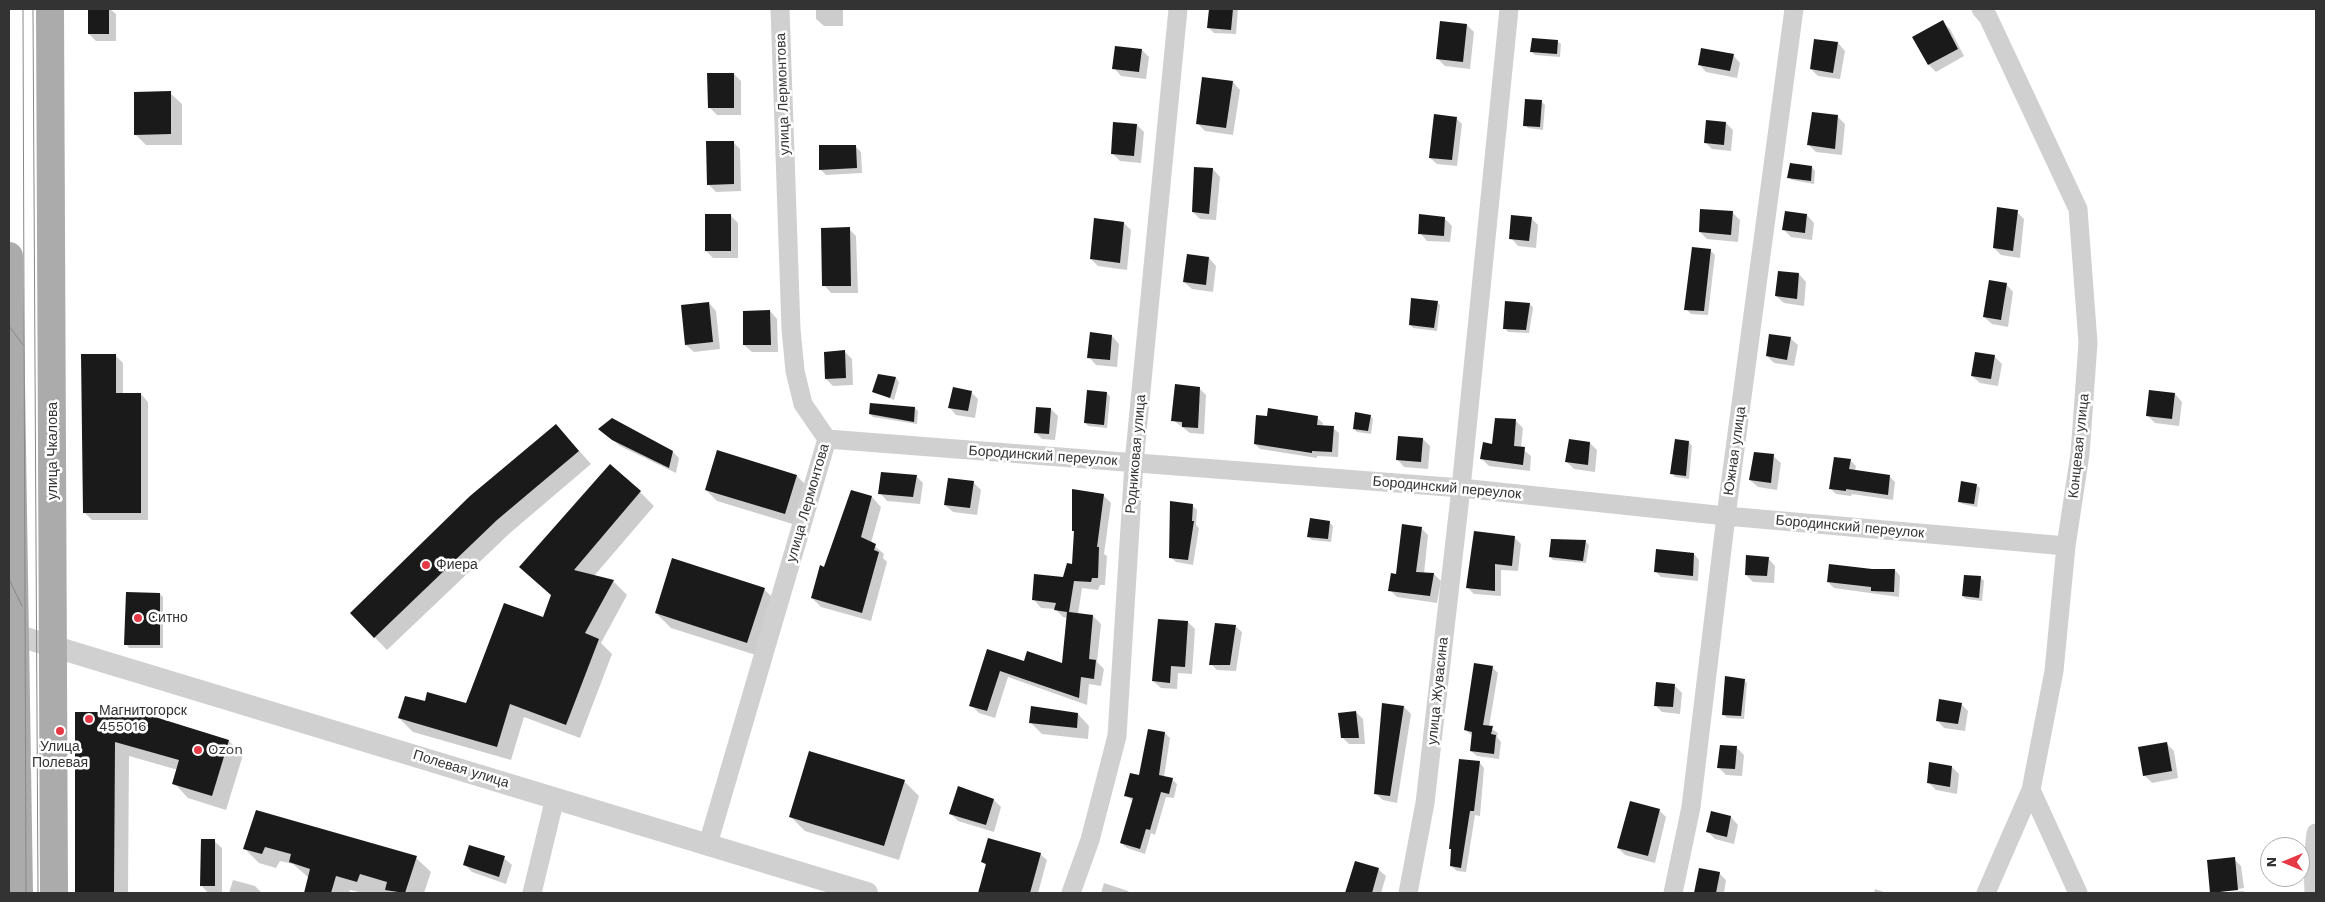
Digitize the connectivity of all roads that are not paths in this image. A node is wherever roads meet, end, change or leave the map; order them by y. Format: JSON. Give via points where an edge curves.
{"nodes":[{"id":1,"x":50,"y":9,"type":"edge"},
{"id":2,"x":780,"y":9,"type":"edge"},
{"id":3,"x":1178,"y":9,"type":"edge"},
{"id":4,"x":1509,"y":9,"type":"edge"},
{"id":5,"x":1794,"y":9,"type":"edge"},
{"id":6,"x":1981,"y":9,"type":"edge"},
{"id":7,"x":9,"y":256,"type":"edge"},
{"id":8,"x":827,"y":439,"type":"junction"},
{"id":9,"x":1134,"y":463,"type":"junction"},
{"id":10,"x":1461,"y":488,"type":"junction"},
{"id":11,"x":1726,"y":516,"type":"junction"},
{"id":12,"x":2066,"y":546,"type":"junction"},
{"id":13,"x":11,"y":634,"type":"edge"},
{"id":14,"x":54,"y":647,"type":"junction"},
{"id":15,"x":2031,"y":790,"type":"junction"},
{"id":16,"x":555,"y":798,"type":"junction"},
{"id":17,"x":2316,"y":833,"type":"edge"},
{"id":18,"x":708,"y":844,"type":"junction"},
{"id":19,"x":19,"y":893,"type":"edge"},
{"id":20,"x":54,"y":893,"type":"edge"},
{"id":21,"x":532,"y":893,"type":"edge"},
{"id":22,"x":868,"y":893,"type":"edge"},
{"id":23,"x":1071,"y":893,"type":"edge"},
{"id":24,"x":1408,"y":893,"type":"edge"},
{"id":25,"x":1672,"y":893,"type":"edge"},
{"id":26,"x":1986,"y":893,"type":"edge"},
{"id":27,"x":2078,"y":893,"type":"edge"},
{"id":28,"x":2314,"y":893,"type":"edge"}],
"edges":[{"from":1,"to":14,"type":"main road","name":"улица Чкалова"},
{"from":2,"to":8,"type":"street","name":"улица Лермонтова","via":[[795,371],[803,404]]},
{"from":3,"to":9,"type":"street","name":"Родниковая улица"},
{"from":4,"to":10,"type":"street","name":"улица Жувасина"},
{"from":5,"to":11,"type":"street","name":"Южная улица"},
{"from":6,"to":12,"type":"street","name":"Концевая улица","via":[[1988,17],[2078,209],[2088,342],[2080,454]]},
{"from":7,"to":13,"type":"main road"},
{"from":8,"to":9,"type":"street","name":"Бородинский переулок"},
{"from":8,"to":18,"type":"street","name":"улица Лермонтова"},
{"from":9,"to":10,"type":"street","name":"Бородинский переулок"},
{"from":9,"to":23,"type":"street","name":"Родниковая улица","via":[[1117,736],[1090,840]]},
{"from":10,"to":11,"type":"street","name":"Бородинский переулок"},
{"from":10,"to":24,"type":"street","name":"улица Жувасина","via":[[1425,803]]},
{"from":11,"to":12,"type":"street","name":"Бородинский переулок"},
{"from":11,"to":25,"type":"street","name":"Южная улица","via":[[1691,807]]},
{"from":12,"to":15,"type":"street","name":"Концевая улица","via":[[2054,670]]},
{"from":13,"to":14,"type":"street","name":"Полевая улица"},
{"from":13,"to":19,"type":"main road"},
{"from":14,"to":16,"type":"street","name":"Полевая улица"},
{"from":14,"to":20,"type":"main road","name":"улица Чкалова"},
{"from":15,"to":26,"type":"street","name":"Концевая улица"},
{"from":15,"to":27,"type":"street"},
{"from":16,"to":18,"type":"street","name":"Полевая улица"},
{"from":16,"to":21,"type":"street"},
{"from":17,"to":28,"type":"street"},
{"from":18,"to":22,"type":"street","name":"Полевая улица"}]}
